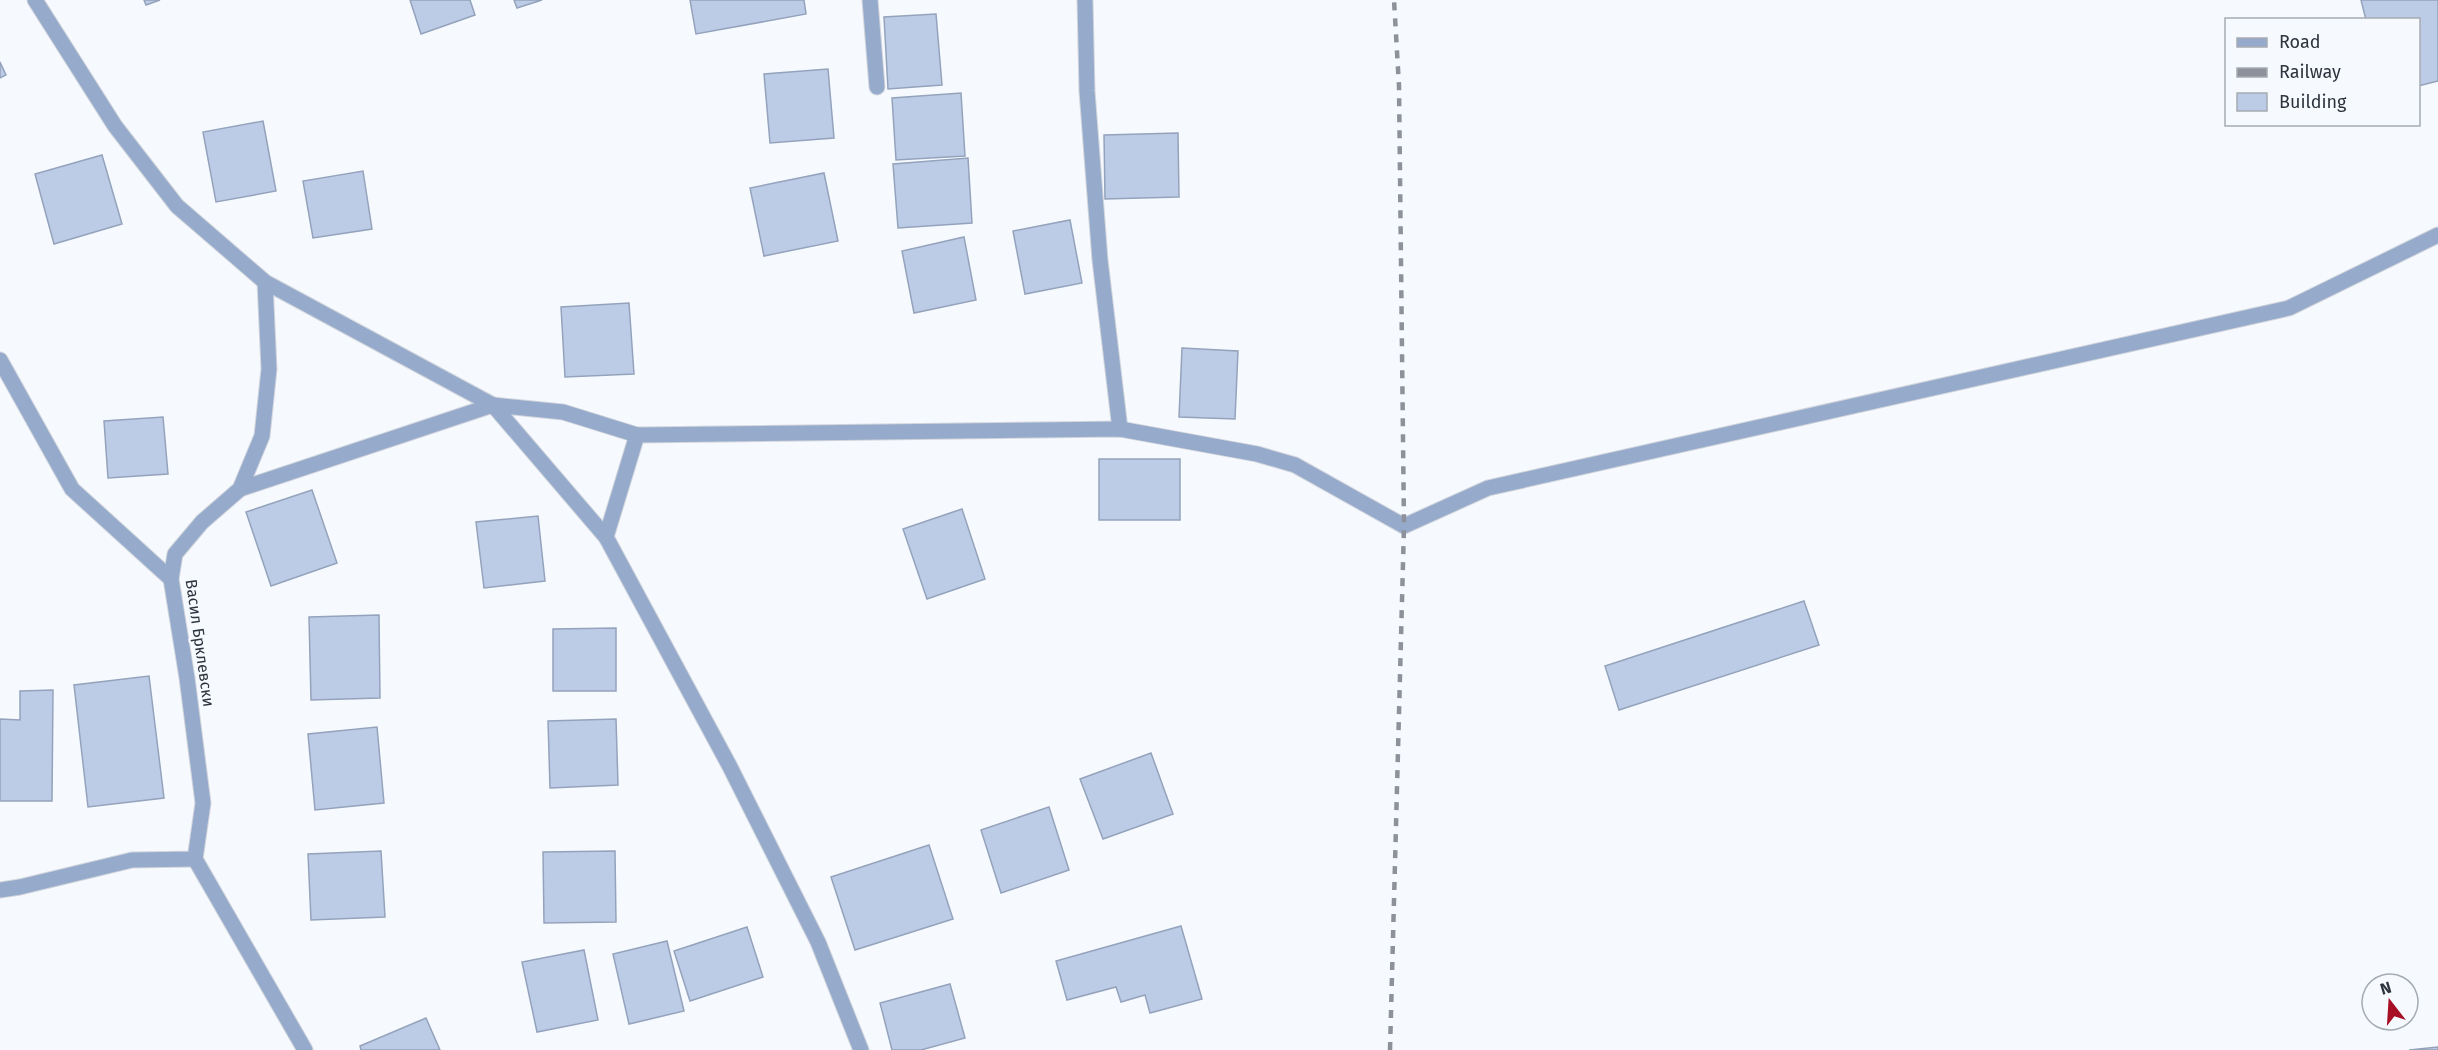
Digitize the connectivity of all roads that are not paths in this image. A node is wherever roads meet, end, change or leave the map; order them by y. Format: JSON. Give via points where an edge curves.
{"nodes":[{"id":1,"x":35,"y":0,"type":"edge"},
{"id":2,"x":870,"y":0,"type":"edge"},
{"id":3,"x":1085,"y":0,"type":"edge"},
{"id":4,"x":877,"y":87,"type":"dead end"},
{"id":5,"x":2438,"y":235,"type":"edge"},
{"id":6,"x":265,"y":282,"type":"junction"},
{"id":7,"x":0,"y":360,"type":"edge"},
{"id":8,"x":493,"y":405,"type":"junction"},
{"id":9,"x":1120,"y":429,"type":"junction"},
{"id":10,"x":637,"y":435,"type":"junction"},
{"id":11,"x":240,"y":489,"type":"junction"},
{"id":12,"x":606,"y":537,"type":"junction"},
{"id":13,"x":171,"y":579,"type":"junction"},
{"id":14,"x":195,"y":859,"type":"junction"},
{"id":15,"x":0,"y":890,"type":"edge"},
{"id":16,"x":305,"y":1050,"type":"edge"},
{"id":17,"x":861,"y":1050,"type":"edge"}],
"edges":[{"from":1,"to":6,"type":"street","via":[[115,126],[177,206]]},
{"from":2,"to":4,"type":"street"},
{"from":3,"to":9,"type":"street","via":[[1100,260]]},
{"from":5,"to":9,"type":"street","via":[[2289,308],[1488,489],[1404,526],[1295,465],[1257,454]]},
{"from":6,"to":8,"type":"street"},
{"from":6,"to":11,"type":"street","name":"Васил Брклевски","via":[[268,369],[262,436]]},
{"from":7,"to":13,"type":"street","via":[[72,489]]},
{"from":8,"to":10,"type":"street","via":[[563,412]]},
{"from":8,"to":11,"type":"street"},
{"from":8,"to":12,"type":"street"},
{"from":9,"to":10,"type":"street"},
{"from":10,"to":12,"type":"street"},
{"from":11,"to":13,"type":"street","name":"Васил Брклевски","via":[[202,522],[175,554]]},
{"from":12,"to":17,"type":"street","via":[[729,765],[818,942]]},
{"from":13,"to":14,"type":"street","name":"Васил Брклевски","via":[[203,803]]},
{"from":14,"to":15,"type":"street","via":[[132,860]]},
{"from":14,"to":16,"type":"street"}]}
